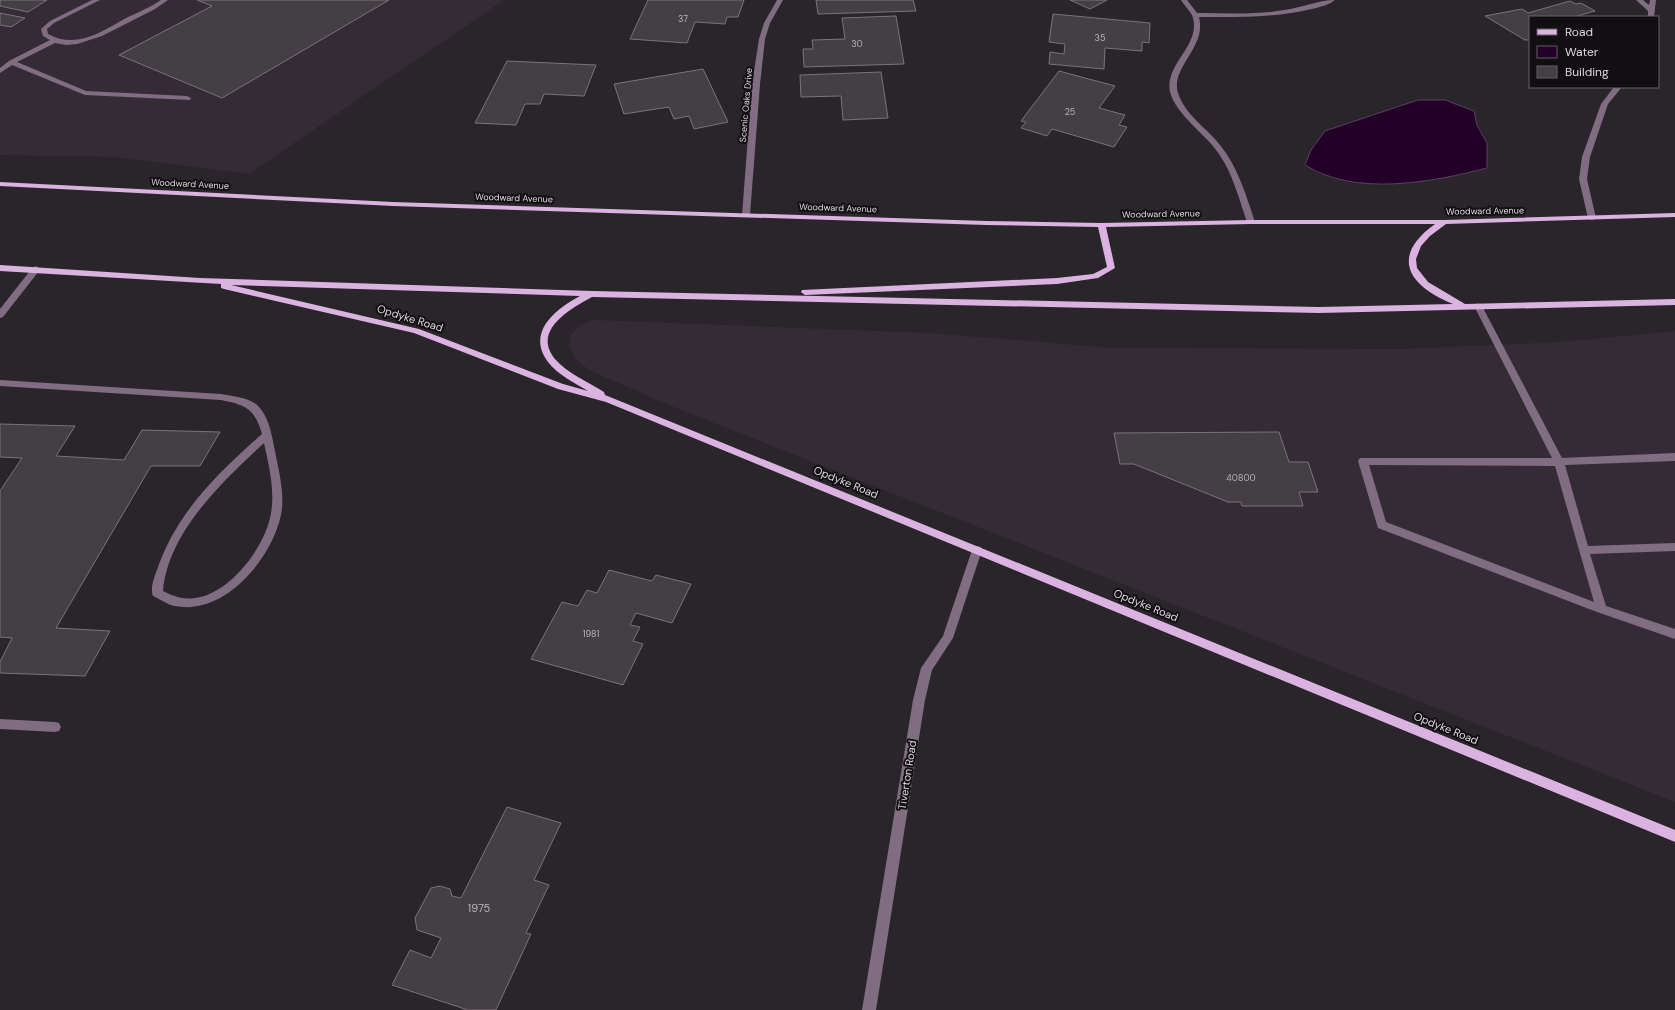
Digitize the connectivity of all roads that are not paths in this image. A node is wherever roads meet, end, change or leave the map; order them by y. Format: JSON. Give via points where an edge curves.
{"nodes":[{"id":1,"x":97,"y":0,"type":"edge"},
{"id":2,"x":165,"y":0,"type":"edge"},
{"id":3,"x":780,"y":0,"type":"edge"},
{"id":4,"x":1184,"y":0,"type":"edge"},
{"id":5,"x":1332,"y":0,"type":"edge"},
{"id":6,"x":1639,"y":0,"type":"edge"},
{"id":7,"x":1652,"y":0,"type":"edge"},
{"id":8,"x":1651,"y":10,"type":"junction"},
{"id":9,"x":1196,"y":15,"type":"junction"},
{"id":10,"x":1651,"y":16,"type":"edge"},
{"id":11,"x":53,"y":41,"type":"junction"},
{"id":12,"x":11,"y":62,"type":"junction"},
{"id":13,"x":0,"y":71,"type":"edge"},
{"id":14,"x":1617,"y":88,"type":"edge"},
{"id":15,"x":187,"y":98,"type":"dead end"},
{"id":16,"x":0,"y":184,"type":"edge"},
{"id":17,"x":746,"y":215,"type":"junction"},
{"id":18,"x":1675,"y":215,"type":"edge"},
{"id":19,"x":1592,"y":218,"type":"junction"},
{"id":20,"x":1252,"y":222,"type":"junction"},
{"id":21,"x":1444,"y":222,"type":"junction"},
{"id":22,"x":1101,"y":225,"type":"junction"},
{"id":23,"x":0,"y":268,"type":"edge"},
{"id":24,"x":36,"y":269,"type":"junction"},
{"id":25,"x":200,"y":281,"type":"junction"},
{"id":26,"x":592,"y":294,"type":"junction"},
{"id":27,"x":713,"y":296,"type":"junction"},
{"id":28,"x":1675,"y":302,"type":"edge"},
{"id":29,"x":1478,"y":306,"type":"junction"},
{"id":30,"x":1467,"y":307,"type":"junction"},
{"id":31,"x":0,"y":315,"type":"edge"},
{"id":32,"x":0,"y":383,"type":"edge"},
{"id":33,"x":608,"y":399,"type":"junction"},
{"id":34,"x":267,"y":435,"type":"junction"},
{"id":35,"x":1675,"y":457,"type":"edge"},
{"id":36,"x":1559,"y":462,"type":"junction"},
{"id":37,"x":1675,"y":547,"type":"edge"},
{"id":38,"x":977,"y":550,"type":"junction"},
{"id":39,"x":1584,"y":550,"type":"junction"},
{"id":40,"x":1601,"y":609,"type":"junction"},
{"id":41,"x":1675,"y":634,"type":"edge"},
{"id":42,"x":0,"y":724,"type":"edge"},
{"id":43,"x":55,"y":727,"type":"dead end"},
{"id":44,"x":1675,"y":836,"type":"edge"},
{"id":45,"x":869,"y":1010,"type":"edge"}],
"edges":[{"from":1,"to":11,"type":"street","via":[[52,22],[44,29],[45,35]]},
{"from":2,"to":11,"type":"street","via":[[93,38],[79,42]]},
{"from":3,"to":17,"type":"street","name":"Scenic Oaks Drive","via":[[767,23],[762,39]]},
{"from":4,"to":9,"type":"street"},
{"from":5,"to":9,"type":"street","via":[[1286,13]]},
{"from":6,"to":8,"type":"street"},
{"from":7,"to":8,"type":"street"},
{"from":8,"to":10,"type":"street"},
{"from":9,"to":20,"type":"street","via":[[1198,26],[1195,40],[1178,71],[1174,91],[1182,107],[1224,154],[1234,172]]},
{"from":11,"to":12,"type":"street"},
{"from":12,"to":13,"type":"street"},
{"from":12,"to":15,"type":"street","via":[[85,93]]},
{"from":14,"to":19,"type":"street","via":[[1605,104],[1586,157],[1583,179]]},
{"from":16,"to":17,"type":"main road","name":"Woodward Avenue","via":[[393,204]]},
{"from":17,"to":22,"type":"main road","name":"Woodward Avenue"},
{"from":18,"to":19,"type":"main road","name":"Woodward Avenue"},
{"from":19,"to":21,"type":"main road","name":"Woodward Avenue"},
{"from":20,"to":21,"type":"main road","name":"Woodward Avenue"},
{"from":20,"to":22,"type":"main road","name":"Woodward Avenue"},
{"from":21,"to":30,"type":"main road","via":[[1424,237],[1414,250],[1413,266],[1423,284],[1443,297]]},
{"from":22,"to":27,"type":"main road","via":[[1111,268],[1095,276],[1057,281]]},
{"from":23,"to":24,"type":"main road"},
{"from":24,"to":25,"type":"main road"},
{"from":24,"to":31,"type":"street"},
{"from":25,"to":26,"type":"main road"},
{"from":25,"to":33,"type":"main road","name":"Opdyke Road","via":[[416,331],[561,387]]},
{"from":26,"to":27,"type":"main road"},
{"from":26,"to":33,"type":"main road","name":"Opdyke Road","via":[[564,309],[550,322],[544,335],[544,350],[553,362]]},
{"from":27,"to":30,"type":"main road","via":[[1311,310]]},
{"from":28,"to":29,"type":"main road"},
{"from":29,"to":30,"type":"main road"},
{"from":29,"to":36,"type":"street"},
{"from":32,"to":34,"type":"street","via":[[221,397],[254,408],[262,420]]},
{"from":33,"to":38,"type":"main road","name":"Opdyke Road"},
{"from":34,"to":34,"type":"street","via":[[276,490],[276,515],[266,542],[248,569],[207,601],[186,604],[168,601],[157,593],[158,578],[190,514],[205,493]]},
{"from":35,"to":36,"type":"street"},
{"from":36,"to":39,"type":"street"},
{"from":36,"to":40,"type":"street","via":[[1363,461],[1382,525]]},
{"from":37,"to":39,"type":"street"},
{"from":38,"to":44,"type":"main road","name":"Opdyke Road"},
{"from":38,"to":45,"type":"street","name":"Tiverton Road","via":[[948,638],[927,668],[919,700]]},
{"from":39,"to":40,"type":"street"},
{"from":40,"to":41,"type":"street"},
{"from":42,"to":43,"type":"street"}]}
